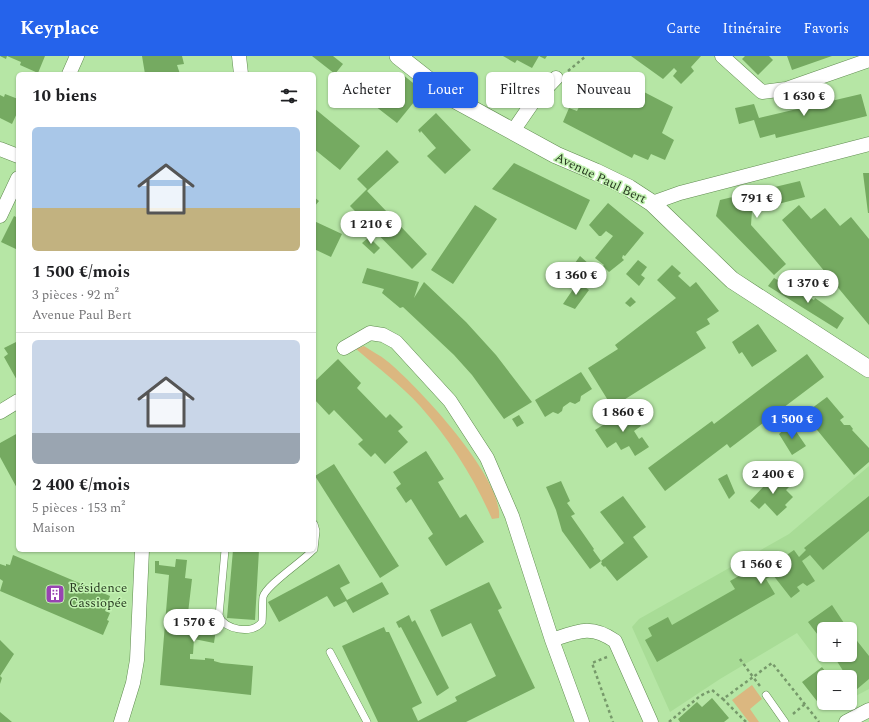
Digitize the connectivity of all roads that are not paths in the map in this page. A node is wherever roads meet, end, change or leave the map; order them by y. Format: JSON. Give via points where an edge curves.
{"nodes":[{"id":1,"x":77,"y":56,"type":"edge"},
{"id":2,"x":239,"y":56,"type":"edge"},
{"id":3,"x":398,"y":56,"type":"edge"},
{"id":4,"x":722,"y":56,"type":"edge"},
{"id":5,"x":869,"y":60,"type":"edge"},
{"id":6,"x":70,"y":72,"type":"edge"},
{"id":7,"x":241,"y":72,"type":"edge"},
{"id":8,"x":556,"y":78,"type":"road end"},
{"id":9,"x":513,"y":131,"type":"junction"},
{"id":10,"x":869,"y":144,"type":"edge"},
{"id":11,"x":0,"y":149,"type":"edge"},
{"id":12,"x":16,"y":155,"type":"edge"},
{"id":13,"x":16,"y":182,"type":"edge"},
{"id":14,"x":652,"y":203,"type":"junction"},
{"id":15,"x":0,"y":216,"type":"edge"},
{"id":16,"x":344,"y":348,"type":"dead end"},
{"id":17,"x":869,"y":369,"type":"edge"},
{"id":18,"x":16,"y":402,"type":"edge"},
{"id":19,"x":0,"y":412,"type":"edge"},
{"id":20,"x":142,"y":552,"type":"edge"},
{"id":21,"x":225,"y":552,"type":"edge"},
{"id":22,"x":311,"y":552,"type":"edge"},
{"id":23,"x":552,"y":640,"type":"junction"},
{"id":24,"x":330,"y":652,"type":"dead end"},
{"id":25,"x":766,"y":695,"type":"dead end"},
{"id":26,"x":869,"y":710,"type":"edge"},
{"id":27,"x":121,"y":722,"type":"edge"},
{"id":28,"x":367,"y":722,"type":"edge"},
{"id":29,"x":582,"y":722,"type":"edge"},
{"id":30,"x":651,"y":722,"type":"edge"},
{"id":31,"x":785,"y":722,"type":"edge"},
{"id":32,"x":846,"y":722,"type":"edge"}],
"edges":[{"from":1,"to":6,"type":"street"},
{"from":2,"to":7,"type":"street"},
{"from":3,"to":9,"type":"street","name":"Avenue Paul Bert","via":[[450,97]]},
{"from":4,"to":5,"type":"street","via":[[762,92],[786,89]]},
{"from":8,"to":9,"type":"street","via":[[533,102]]},
{"from":9,"to":14,"type":"street","name":"Avenue Paul Bert","via":[[556,155],[629,188]]},
{"from":10,"to":14,"type":"street","via":[[680,193]]},
{"from":11,"to":12,"type":"street"},
{"from":13,"to":15,"type":"street"},
{"from":14,"to":17,"type":"street","name":"Avenue Paul Bert","via":[[732,280]]},
{"from":16,"to":23,"type":"street","via":[[370,333],[383,335],[396,342],[450,401],[487,458],[512,516]]},
{"from":18,"to":19,"type":"street"},
{"from":20,"to":27,"type":"street","via":[[137,660]]},
{"from":21,"to":22,"type":"lane","via":[[219,616],[223,624],[229,627],[245,629],[254,628],[262,622],[264,595],[271,585]]},
{"from":23,"to":29,"type":"street"},
{"from":23,"to":30,"type":"street","via":[[580,630],[604,633],[615,641]]},
{"from":24,"to":28,"type":"lane"},
{"from":25,"to":31,"type":"lane"},
{"from":26,"to":32,"type":"street"}]}
